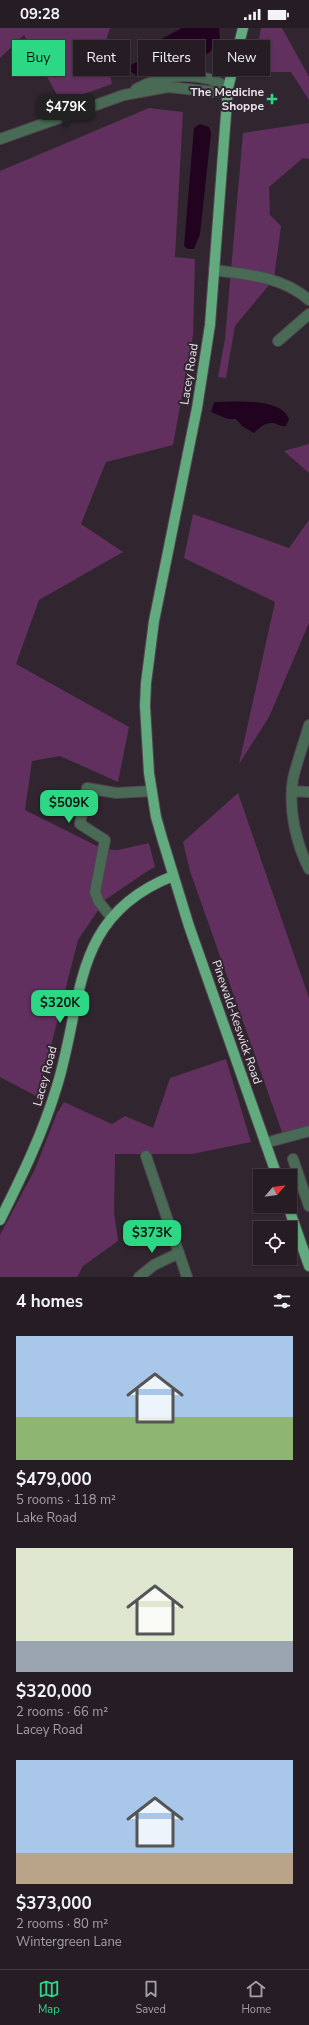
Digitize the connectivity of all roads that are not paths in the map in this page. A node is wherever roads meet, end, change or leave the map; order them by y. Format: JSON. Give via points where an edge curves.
{"nodes":[{"id":1,"x":243,"y":28,"type":"edge"},
{"id":2,"x":228,"y":88,"type":"junction"},
{"id":3,"x":0,"y":139,"type":"edge"},
{"id":4,"x":214,"y":270,"type":"junction"},
{"id":5,"x":309,"y":300,"type":"edge"},
{"id":6,"x":309,"y":314,"type":"edge"},
{"id":7,"x":278,"y":341,"type":"dead end"},
{"id":8,"x":309,"y":725,"type":"edge"},
{"id":9,"x":152,"y":791,"type":"junction"},
{"id":10,"x":292,"y":791,"type":"junction"},
{"id":11,"x":309,"y":792,"type":"edge"},
{"id":12,"x":309,"y":869,"type":"edge"},
{"id":13,"x":173,"y":876,"type":"junction"},
{"id":14,"x":111,"y":917,"type":"junction"},
{"id":15,"x":309,"y":1131,"type":"edge"},
{"id":16,"x":265,"y":1143,"type":"junction"},
{"id":17,"x":146,"y":1156,"type":"dead end"},
{"id":18,"x":293,"y":1159,"type":"dead end"},
{"id":19,"x":274,"y":1169,"type":"edge"},
{"id":20,"x":309,"y":1206,"type":"edge"},
{"id":21,"x":290,"y":1213,"type":"edge"},
{"id":22,"x":0,"y":1220,"type":"edge"},
{"id":23,"x":179,"y":1253,"type":"junction"},
{"id":24,"x":309,"y":1266,"type":"edge"},
{"id":25,"x":139,"y":1277,"type":"edge"},
{"id":26,"x":187,"y":1277,"type":"edge"}],
"edges":[{"from":1,"to":2,"type":"main road","name":"Lacey Road"},
{"from":2,"to":3,"type":"street","via":[[217,80],[165,77],[146,83],[124,95]]},
{"from":2,"to":4,"type":"main road","name":"Lacey Road"},
{"from":4,"to":5,"type":"street","via":[[275,280]]},
{"from":4,"to":9,"type":"main road","name":"Lacey Road","via":[[202,381],[151,638],[146,683],[146,720]]},
{"from":6,"to":7,"type":"street"},
{"from":8,"to":10,"type":"street","via":[[293,779]]},
{"from":9,"to":13,"type":"main road","name":"Pinewald-Keswick Road","via":[[156,817]]},
{"from":9,"to":14,"type":"street","via":[[116,792],[87,788],[80,824],[105,840],[95,892],[99,902]]},
{"from":10,"to":11,"type":"street"},
{"from":10,"to":12,"type":"street","via":[[298,845]]},
{"from":13,"to":14,"type":"main road","name":"Lacey Road","via":[[151,884]]},
{"from":13,"to":16,"type":"main road","name":"Pinewald-Keswick Road"},
{"from":14,"to":22,"type":"main road","name":"Lacey Road","via":[[94,942],[81,981],[58,1085],[46,1121]]},
{"from":15,"to":16,"type":"street"},
{"from":16,"to":19,"type":"main road","name":"Pinewald-Keswick Road"},
{"from":17,"to":23,"type":"street"},
{"from":18,"to":20,"type":"street"},
{"from":21,"to":24,"type":"main road"},
{"from":23,"to":25,"type":"street","via":[[154,1265]]},
{"from":23,"to":26,"type":"street"}]}
